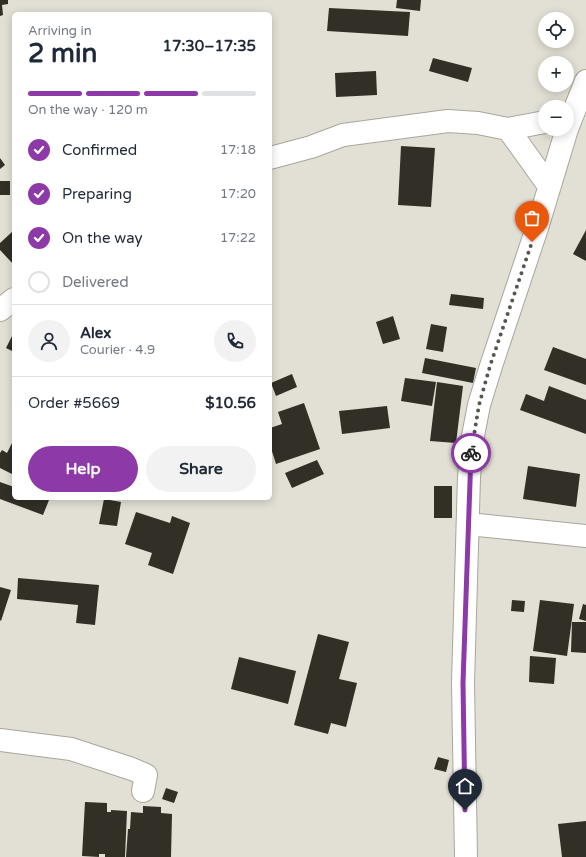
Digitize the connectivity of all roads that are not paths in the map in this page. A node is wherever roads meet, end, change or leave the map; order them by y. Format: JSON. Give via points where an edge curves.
{"nodes":[{"id":1,"x":586,"y":81,"type":"edge"},
{"id":2,"x":574,"y":109,"type":"edge"},
{"id":3,"x":538,"y":123,"type":"edge"},
{"id":4,"x":508,"y":129,"type":"junction"},
{"id":5,"x":564,"y":136,"type":"edge"},
{"id":6,"x":272,"y":157,"type":"edge"},
{"id":7,"x":549,"y":186,"type":"junction"},
{"id":8,"x":12,"y":301,"type":"edge"},
{"id":9,"x":0,"y":310,"type":"edge"},
{"id":10,"x":468,"y":524,"type":"junction"},
{"id":11,"x":586,"y":536,"type":"edge"},
{"id":12,"x":0,"y":740,"type":"edge"},
{"id":13,"x":143,"y":791,"type":"dead end"},
{"id":14,"x":466,"y":857,"type":"edge"}],
"edges":[{"from":1,"to":2,"type":"street"},
{"from":3,"to":4,"type":"street"},
{"from":4,"to":6,"type":"street","via":[[448,121],[343,135]]},
{"from":4,"to":7,"type":"street"},
{"from":5,"to":7,"type":"street"},
{"from":7,"to":10,"type":"street","via":[[479,405],[470,463]]},
{"from":8,"to":9,"type":"street"},
{"from":10,"to":11,"type":"street"},
{"from":10,"to":14,"type":"street","via":[[463,683]]},
{"from":12,"to":13,"type":"street","via":[[71,749],[132,769],[146,775]]}]}
